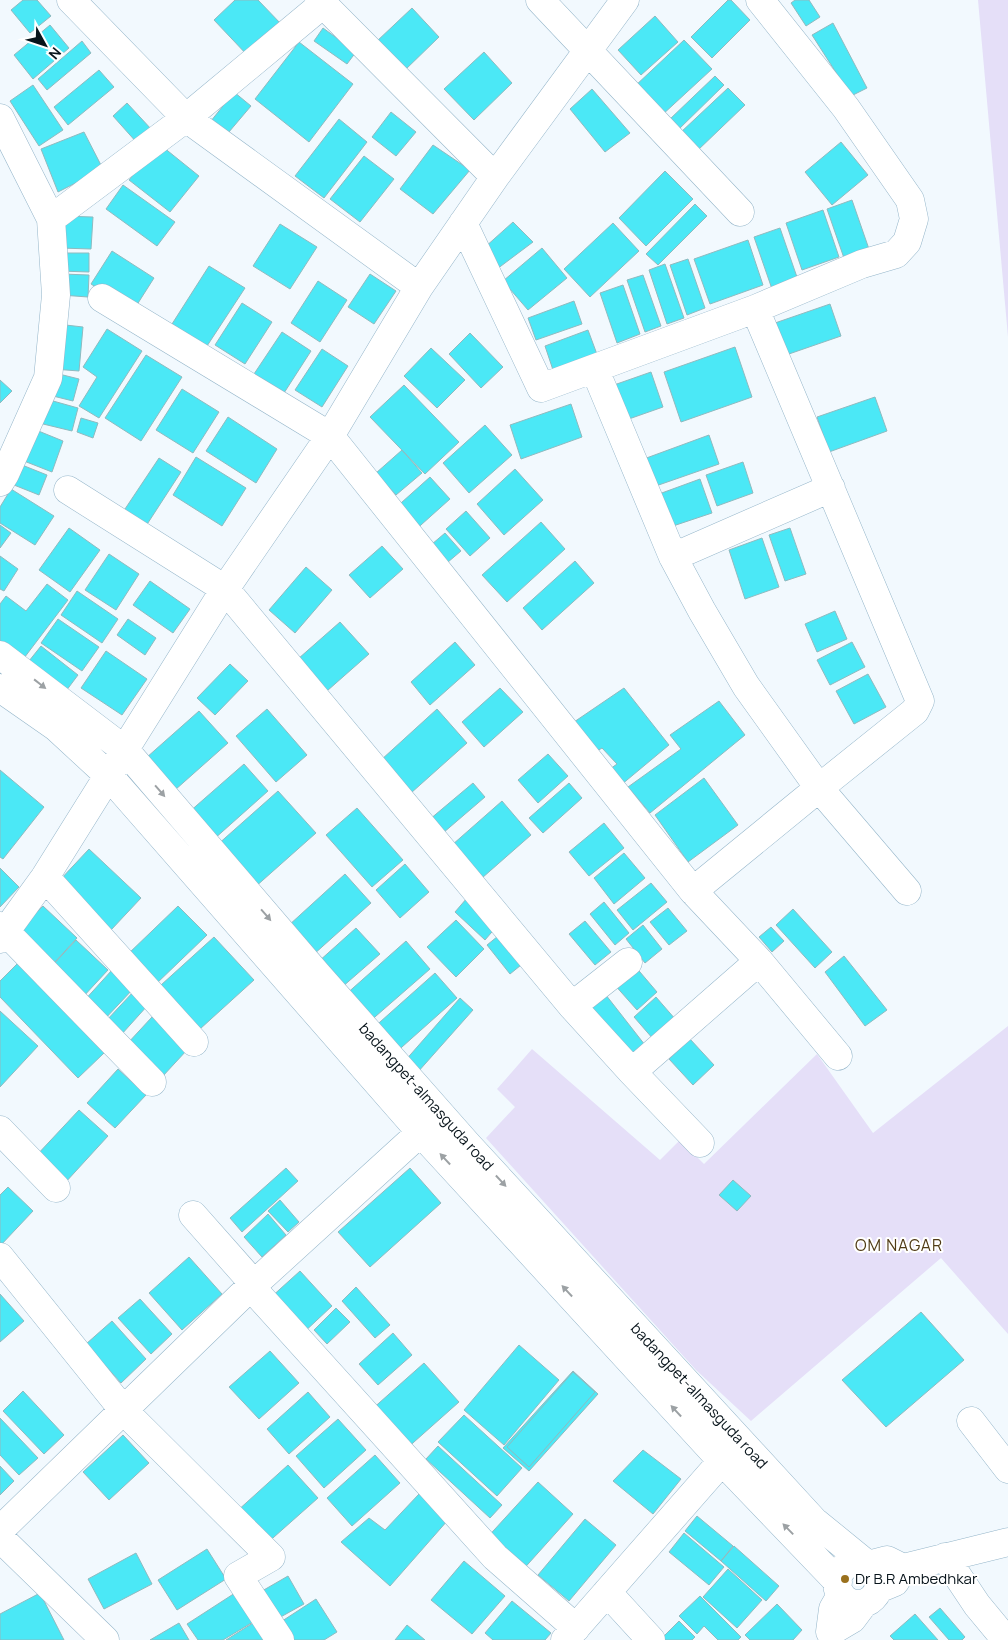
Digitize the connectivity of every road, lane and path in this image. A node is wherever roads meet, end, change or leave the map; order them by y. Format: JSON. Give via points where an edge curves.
{"nodes":[{"id":1,"x":71,"y":0,"type":"edge"},
{"id":2,"x":540,"y":0,"type":"edge"},
{"id":3,"x":625,"y":0,"type":"edge"},
{"id":4,"x":760,"y":0,"type":"edge"},
{"id":5,"x":321,"y":2,"type":"edge"},
{"id":6,"x":587,"y":52,"type":"junction"},
{"id":7,"x":0,"y":118,"type":"edge"},
{"id":8,"x":186,"y":118,"type":"junction"},
{"id":9,"x":495,"y":177,"type":"junction"},
{"id":10,"x":740,"y":212,"type":"dead end"},
{"id":11,"x":51,"y":219,"type":"junction"},
{"id":12,"x":463,"y":223,"type":"junction"},
{"id":13,"x":420,"y":287,"type":"junction"},
{"id":14,"x":102,"y":298,"type":"dead end"},
{"id":15,"x":755,"y":309,"type":"junction"},
{"id":16,"x":595,"y":370,"type":"junction"},
{"id":17,"x":330,"y":436,"type":"junction"},
{"id":18,"x":7,"y":446,"type":"edge"},
{"id":19,"x":0,"y":482,"type":"edge"},
{"id":20,"x":831,"y":488,"type":"junction"},
{"id":21,"x":68,"y":490,"type":"dead end"},
{"id":22,"x":673,"y":557,"type":"junction"},
{"id":23,"x":225,"y":589,"type":"junction"},
{"id":24,"x":0,"y":655,"type":"edge"},
{"id":25,"x":0,"y":688,"type":"edge"},
{"id":26,"x":125,"y":750,"type":"junction"},
{"id":27,"x":109,"y":776,"type":"junction"},
{"id":28,"x":819,"y":788,"type":"junction"},
{"id":29,"x":45,"y":877,"type":"junction"},
{"id":30,"x":693,"y":891,"type":"junction"},
{"id":31,"x":907,"y":891,"type":"dead end"},
{"id":32,"x":2,"y":932,"type":"edge"},
{"id":33,"x":759,"y":961,"type":"junction"},
{"id":34,"x":628,"y":962,"type":"dead end"},
{"id":35,"x":572,"y":1006,"type":"junction"},
{"id":36,"x":194,"y":1042,"type":"dead end"},
{"id":37,"x":838,"y":1056,"type":"dead end"},
{"id":38,"x":632,"y":1072,"type":"junction"},
{"id":39,"x":152,"y":1082,"type":"dead end"},
{"id":40,"x":0,"y":1130,"type":"edge"},
{"id":41,"x":421,"y":1132,"type":"junction"},
{"id":42,"x":700,"y":1143,"type":"dead end"},
{"id":43,"x":56,"y":1188,"type":"dead end"},
{"id":44,"x":193,"y":1215,"type":"dead end"},
{"id":45,"x":0,"y":1257,"type":"edge"},
{"id":46,"x":253,"y":1286,"type":"junction"},
{"id":47,"x":124,"y":1411,"type":"junction"},
{"id":48,"x":970,"y":1421,"type":"dead end"},
{"id":49,"x":722,"y":1461,"type":"junction"},
{"id":50,"x":1008,"y":1469,"type":"edge"},
{"id":51,"x":0,"y":1530,"type":"edge"},
{"id":52,"x":0,"y":1538,"type":"edge"},
{"id":53,"x":1008,"y":1542,"type":"edge"},
{"id":54,"x":945,"y":1557,"type":"junction"},
{"id":55,"x":852,"y":1583,"type":"junction"},
{"id":56,"x":607,"y":1592,"type":"junction"},
{"id":57,"x":570,"y":1634,"type":"edge"},
{"id":58,"x":827,"y":1636,"type":"edge"},
{"id":59,"x":105,"y":1640,"type":"edge"},
{"id":60,"x":280,"y":1640,"type":"edge"},
{"id":61,"x":651,"y":1640,"type":"edge"},
{"id":62,"x":1006,"y":1640,"type":"edge"}],
"edges":[{"from":1,"to":8,"type":"street"},
{"from":2,"to":6,"type":"street"},
{"from":3,"to":6,"type":"street"},
{"from":4,"to":15,"type":"street","via":[[846,108],[910,200],[914,219],[907,242],[896,254],[862,264]]},
{"from":5,"to":8,"type":"street"},
{"from":5,"to":9,"type":"street"},
{"from":6,"to":9,"type":"street"},
{"from":6,"to":10,"type":"street"},
{"from":7,"to":11,"type":"street"},
{"from":8,"to":11,"type":"street"},
{"from":8,"to":13,"type":"street"},
{"from":9,"to":12,"type":"street"},
{"from":11,"to":18,"type":"street","via":[[56,295],[48,378]]},
{"from":12,"to":13,"type":"street"},
{"from":12,"to":16,"type":"street","via":[[541,388]]},
{"from":13,"to":17,"type":"street"},
{"from":14,"to":17,"type":"street"},
{"from":15,"to":16,"type":"street"},
{"from":15,"to":20,"type":"street"},
{"from":16,"to":22,"type":"street"},
{"from":17,"to":23,"type":"street"},
{"from":17,"to":30,"type":"street"},
{"from":18,"to":19,"type":"street"},
{"from":20,"to":22,"type":"street"},
{"from":20,"to":28,"type":"street","via":[[920,701],[915,711]]},
{"from":21,"to":23,"type":"street"},
{"from":22,"to":28,"type":"street","via":[[746,686]]},
{"from":23,"to":26,"type":"street"},
{"from":23,"to":35,"type":"street"},
{"from":24,"to":26,"type":"street","name":"badangpet-almasguda road","one_way":true},
{"from":25,"to":27,"type":"street","name":"badangpet-almasguda road","via":[[56,727]]},
{"from":26,"to":27,"type":"street"},
{"from":26,"to":55,"type":"street","name":"badangpet-almasguda road","one_way":true,"via":[[467,1144],[814,1521],[845,1548]]},
{"from":27,"to":29,"type":"street"},
{"from":27,"to":41,"type":"street","name":"badangpet-almasguda road"},
{"from":28,"to":30,"type":"street"},
{"from":28,"to":31,"type":"street"},
{"from":29,"to":32,"type":"street"},
{"from":29,"to":36,"type":"street"},
{"from":30,"to":33,"type":"street"},
{"from":32,"to":39,"type":"street"},
{"from":33,"to":37,"type":"street"},
{"from":33,"to":38,"type":"street"},
{"from":34,"to":35,"type":"street"},
{"from":35,"to":38,"type":"street"},
{"from":38,"to":42,"type":"street"},
{"from":40,"to":43,"type":"street"},
{"from":41,"to":46,"type":"street"},
{"from":49,"to":41,"type":"street","name":"badangpet-almasguda road","one_way":true},
{"from":44,"to":46,"type":"street"},
{"from":45,"to":47,"type":"street"},
{"from":46,"to":47,"type":"street"},
{"from":46,"to":57,"type":"street","via":[[495,1557]]},
{"from":47,"to":51,"type":"street"},
{"from":47,"to":60,"type":"street","via":[[271,1557],[238,1576]]},
{"from":48,"to":50,"type":"street"},
{"from":55,"to":49,"type":"street","name":"badangpet-almasguda road","one_way":true},
{"from":49,"to":56,"type":"street"},
{"from":52,"to":59,"type":"street"},
{"from":53,"to":54,"type":"street"},
{"from":54,"to":55,"type":"street","via":[[903,1568],[895,1582]]},
{"from":54,"to":62,"type":"street","via":[[977,1605]]},
{"from":55,"to":58,"type":"street","via":[[852,1620]]},
{"from":56,"to":57,"type":"street"},
{"from":56,"to":61,"type":"street"}]}
